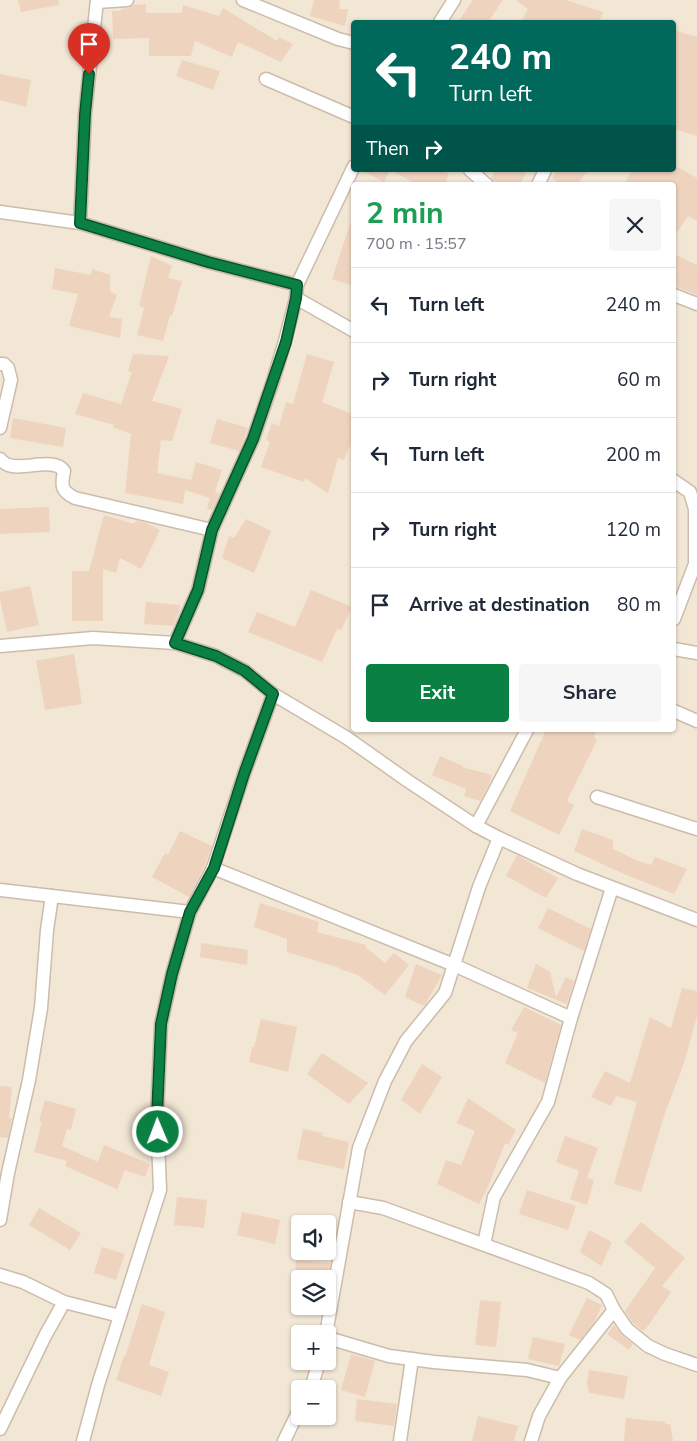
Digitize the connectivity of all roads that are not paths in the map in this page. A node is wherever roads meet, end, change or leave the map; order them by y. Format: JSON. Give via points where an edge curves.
{"nodes":[{"id":1,"x":127,"y":0,"type":"edge"},
{"id":2,"x":243,"y":0,"type":"edge"},
{"id":3,"x":454,"y":0,"type":"edge"},
{"id":4,"x":97,"y":1,"type":"edge"},
{"id":5,"x":441,"y":20,"type":"edge"},
{"id":6,"x":351,"y":42,"type":"edge"},
{"id":7,"x":266,"y":79,"type":"dead end"},
{"id":8,"x":351,"y":116,"type":"edge"},
{"id":9,"x":351,"y":172,"type":"edge"},
{"id":10,"x":472,"y":172,"type":"edge"},
{"id":11,"x":484,"y":182,"type":"edge"},
{"id":12,"x":0,"y":212,"type":"edge"},
{"id":13,"x":80,"y":223,"type":"junction"},
{"id":14,"x":296,"y":291,"type":"junction"},
{"id":15,"x":676,"y":296,"type":"edge"},
{"id":16,"x":697,"y":304,"type":"edge"},
{"id":17,"x":351,"y":329,"type":"edge"},
{"id":18,"x":0,"y":364,"type":"edge"},
{"id":19,"x":0,"y":428,"type":"edge"},
{"id":20,"x":0,"y":459,"type":"edge"},
{"id":21,"x":676,"y":482,"type":"edge"},
{"id":22,"x":212,"y":530,"type":"junction"},
{"id":23,"x":676,"y":614,"type":"edge"},
{"id":24,"x":175,"y":643,"type":"junction"},
{"id":25,"x":0,"y":646,"type":"edge"},
{"id":26,"x":676,"y":649,"type":"edge"},
{"id":27,"x":697,"y":653,"type":"edge"},
{"id":28,"x":273,"y":694,"type":"junction"},
{"id":29,"x":676,"y":712,"type":"edge"},
{"id":30,"x":697,"y":721,"type":"edge"},
{"id":31,"x":526,"y":732,"type":"edge"},
{"id":32,"x":597,"y":797,"type":"dead end"},
{"id":33,"x":476,"y":826,"type":"junction"},
{"id":34,"x":697,"y":829,"type":"edge"},
{"id":35,"x":499,"y":838,"type":"junction"},
{"id":36,"x":214,"y":868,"type":"junction"},
{"id":37,"x":612,"y":888,"type":"junction"},
{"id":38,"x":0,"y":890,"type":"edge"},
{"id":39,"x":52,"y":896,"type":"junction"},
{"id":40,"x":190,"y":912,"type":"junction"},
{"id":41,"x":697,"y":920,"type":"edge"},
{"id":42,"x":454,"y":966,"type":"junction"},
{"id":43,"x":572,"y":1018,"type":"junction"},
{"id":44,"x":349,"y":1202,"type":"junction"},
{"id":45,"x":0,"y":1220,"type":"edge"},
{"id":46,"x":484,"y":1244,"type":"junction"},
{"id":47,"x":0,"y":1276,"type":"edge"},
{"id":48,"x":64,"y":1302,"type":"junction"},
{"id":49,"x":614,"y":1310,"type":"junction"},
{"id":50,"x":120,"y":1316,"type":"junction"},
{"id":51,"x":328,"y":1325,"type":"edge"},
{"id":52,"x":336,"y":1340,"type":"edge"},
{"id":53,"x":412,"y":1359,"type":"junction"},
{"id":54,"x":697,"y":1366,"type":"edge"},
{"id":55,"x":560,"y":1378,"type":"junction"},
{"id":56,"x":292,"y":1425,"type":"edge"},
{"id":57,"x":0,"y":1428,"type":"edge"},
{"id":58,"x":83,"y":1441,"type":"edge"},
{"id":59,"x":284,"y":1441,"type":"edge"},
{"id":60,"x":400,"y":1441,"type":"edge"},
{"id":61,"x":531,"y":1441,"type":"edge"}],
"edges":[{"from":1,"to":4,"type":"street"},
{"from":2,"to":6,"type":"street"},
{"from":3,"to":5,"type":"street"},
{"from":4,"to":13,"type":"street","via":[[85,114]]},
{"from":7,"to":8,"type":"street"},
{"from":9,"to":14,"type":"street"},
{"from":10,"to":11,"type":"street"},
{"from":12,"to":13,"type":"street"},
{"from":13,"to":14,"type":"street"},
{"from":14,"to":17,"type":"street"},
{"from":14,"to":22,"type":"street","via":[[286,342],[253,439]]},
{"from":15,"to":16,"type":"street"},
{"from":18,"to":19,"type":"street","via":[[8,368],[11,380]]},
{"from":20,"to":22,"type":"street","via":[[14,466],[54,465],[62,468],[64,490],[75,498]]},
{"from":21,"to":23,"type":"street","via":[[690,492],[695,509],[694,564]]},
{"from":22,"to":24,"type":"street","via":[[198,590]]},
{"from":24,"to":25,"type":"street","via":[[93,638]]},
{"from":24,"to":28,"type":"street","via":[[216,656],[245,671]]},
{"from":26,"to":27,"type":"street"},
{"from":28,"to":33,"type":"street","via":[[346,738]]},
{"from":28,"to":36,"type":"street"},
{"from":29,"to":30,"type":"street"},
{"from":31,"to":33,"type":"street"},
{"from":32,"to":34,"type":"street"},
{"from":33,"to":35,"type":"street"},
{"from":35,"to":37,"type":"street"},
{"from":35,"to":42,"type":"street","via":[[479,887]]},
{"from":36,"to":40,"type":"street"},
{"from":36,"to":42,"type":"street"},
{"from":37,"to":41,"type":"street"},
{"from":37,"to":43,"type":"street"},
{"from":38,"to":39,"type":"street"},
{"from":39,"to":40,"type":"street"},
{"from":39,"to":45,"type":"street","via":[[41,1008]]},
{"from":40,"to":50,"type":"street","via":[[161,1024],[157,1116],[160,1190]]},
{"from":42,"to":43,"type":"street"},
{"from":42,"to":44,"type":"street","via":[[444,993],[406,1041],[385,1081],[358,1148]]},
{"from":43,"to":46,"type":"street","via":[[548,1102],[494,1196]]},
{"from":44,"to":46,"type":"street","via":[[384,1208]]},
{"from":44,"to":51,"type":"street"},
{"from":46,"to":49,"type":"street","via":[[589,1282],[606,1294]]},
{"from":47,"to":48,"type":"street","via":[[23,1282]]},
{"from":48,"to":50,"type":"street"},
{"from":48,"to":57,"type":"street"},
{"from":49,"to":54,"type":"street","via":[[627,1329],[648,1346]]},
{"from":49,"to":55,"type":"street"},
{"from":50,"to":58,"type":"street"},
{"from":52,"to":53,"type":"street","via":[[389,1356]]},
{"from":53,"to":55,"type":"street","via":[[527,1370]]},
{"from":53,"to":60,"type":"street"},
{"from":55,"to":61,"type":"street","via":[[539,1416]]},
{"from":56,"to":59,"type":"street"}]}
